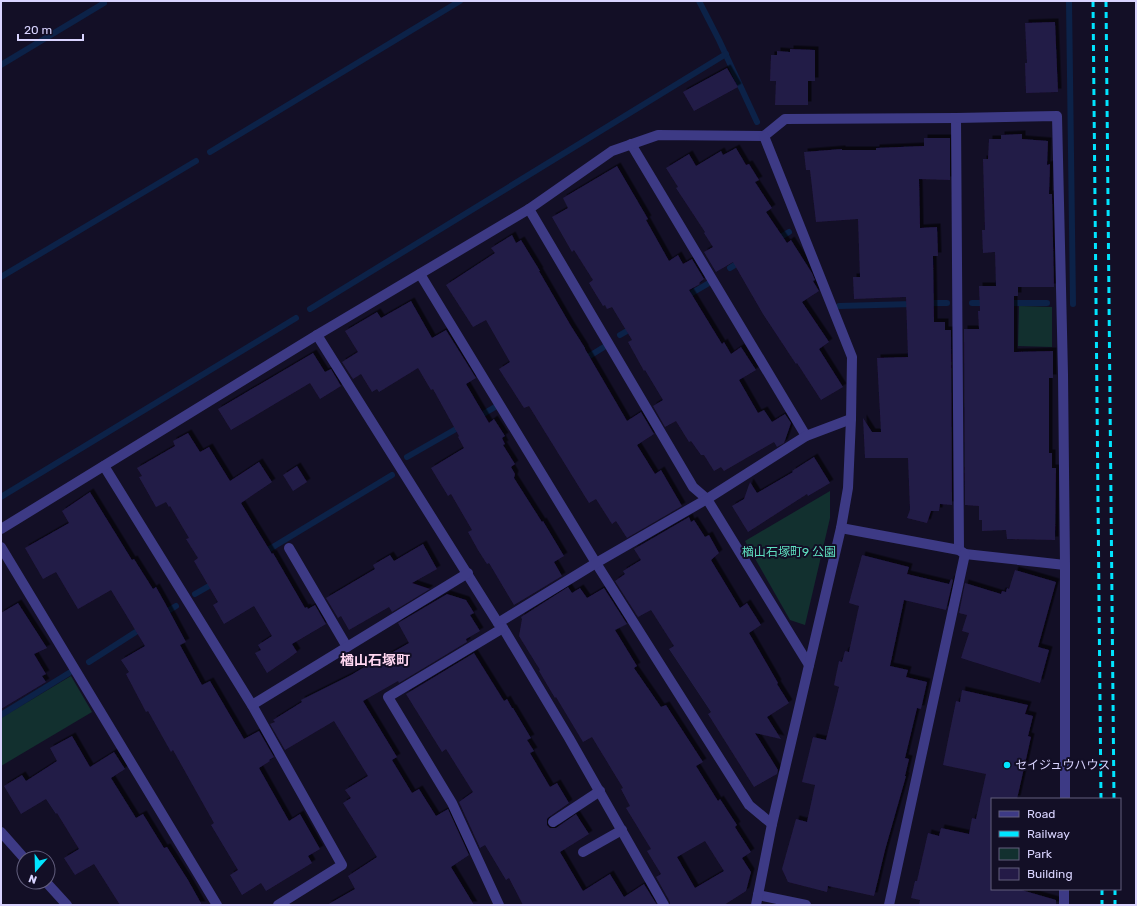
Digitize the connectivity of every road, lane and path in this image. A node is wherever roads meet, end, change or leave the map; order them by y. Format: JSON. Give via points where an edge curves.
{"nodes":[{"id":1,"x":956,"y":118,"type":"junction"},
{"id":2,"x":764,"y":136,"type":"junction"},
{"id":3,"x":631,"y":144,"type":"junction"},
{"id":4,"x":529,"y":209,"type":"junction"},
{"id":5,"x":420,"y":274,"type":"junction"},
{"id":6,"x":317,"y":335,"type":"junction"},
{"id":7,"x":851,"y":419,"type":"junction"},
{"id":8,"x":806,"y":436,"type":"junction"},
{"id":9,"x":104,"y":466,"type":"junction"},
{"id":10,"x":707,"y":499,"type":"junction"},
{"id":11,"x":841,"y":528,"type":"junction"},
{"id":12,"x":1,"y":529,"type":"edge"},
{"id":13,"x":1,"y":547,"type":"edge"},
{"id":14,"x":289,"y":548,"type":"dead end"},
{"id":15,"x":962,"y":552,"type":"junction"},
{"id":16,"x":596,"y":563,"type":"junction"},
{"id":17,"x":1065,"y":565,"type":"junction"},
{"id":18,"x":468,"y":573,"type":"junction"},
{"id":19,"x":501,"y":626,"type":"junction"},
{"id":20,"x":347,"y":647,"type":"junction"},
{"id":21,"x":809,"y":665,"type":"junction"},
{"id":22,"x":252,"y":705,"type":"junction"},
{"id":23,"x":600,"y":791,"type":"junction"},
{"id":24,"x":1065,"y":798,"type":"edge"},
{"id":25,"x":553,"y":822,"type":"dead end"},
{"id":26,"x":772,"y":824,"type":"junction"},
{"id":27,"x":622,"y":830,"type":"junction"},
{"id":28,"x":1,"y":832,"type":"edge"},
{"id":29,"x":17,"y":850,"type":"edge"},
{"id":30,"x":583,"y":852,"type":"dead end"},
{"id":31,"x":53,"y":890,"type":"edge"},
{"id":32,"x":1064,"y":890,"type":"edge"},
{"id":33,"x":757,"y":900,"type":"edge"},
{"id":34,"x":67,"y":905,"type":"edge"},
{"id":35,"x":217,"y":905,"type":"edge"},
{"id":36,"x":278,"y":905,"type":"edge"},
{"id":37,"x":499,"y":905,"type":"edge"},
{"id":38,"x":664,"y":905,"type":"edge"},
{"id":39,"x":806,"y":905,"type":"edge"},
{"id":40,"x":889,"y":905,"type":"edge"},
{"id":41,"x":1064,"y":905,"type":"edge"}],
"edges":[{"from":1,"to":2,"type":"street","via":[[786,119]]},
{"from":1,"to":15,"type":"street"},
{"from":1,"to":17,"type":"street","via":[[1058,116]]},
{"from":2,"to":3,"type":"street","via":[[658,134]]},
{"from":2,"to":7,"type":"street","via":[[852,357]]},
{"from":3,"to":4,"type":"street","via":[[612,150]]},
{"from":3,"to":8,"type":"street"},
{"from":4,"to":5,"type":"street"},
{"from":4,"to":10,"type":"street","via":[[693,487]]},
{"from":5,"to":6,"type":"street"},
{"from":5,"to":16,"type":"street"},
{"from":6,"to":9,"type":"street"},
{"from":6,"to":18,"type":"street"},
{"from":7,"to":8,"type":"street"},
{"from":7,"to":11,"type":"street","via":[[848,488]]},
{"from":8,"to":10,"type":"street"},
{"from":9,"to":12,"type":"street"},
{"from":9,"to":22,"type":"street"},
{"from":10,"to":16,"type":"street"},
{"from":10,"to":21,"type":"street"},
{"from":11,"to":15,"type":"street"},
{"from":11,"to":21,"type":"street"},
{"from":13,"to":35,"type":"street"},
{"from":14,"to":20,"type":"street"},
{"from":15,"to":17,"type":"street"},
{"from":15,"to":40,"type":"street"},
{"from":16,"to":19,"type":"street"},
{"from":16,"to":26,"type":"street","via":[[749,805]]},
{"from":17,"to":24,"type":"street"},
{"from":18,"to":19,"type":"street"},
{"from":18,"to":20,"type":"street"},
{"from":19,"to":23,"type":"street"},
{"from":19,"to":37,"type":"street","via":[[388,697],[452,803]]},
{"from":20,"to":22,"type":"street"},
{"from":21,"to":26,"type":"street"},
{"from":22,"to":36,"type":"street","via":[[342,865]]},
{"from":23,"to":25,"type":"street"},
{"from":23,"to":27,"type":"street"},
{"from":26,"to":33,"type":"street"},
{"from":27,"to":30,"type":"street"},
{"from":27,"to":38,"type":"street"},
{"from":28,"to":29,"type":"street"},
{"from":31,"to":34,"type":"street"},
{"from":32,"to":41,"type":"street"},
{"from":33,"to":39,"type":"street"}]}
